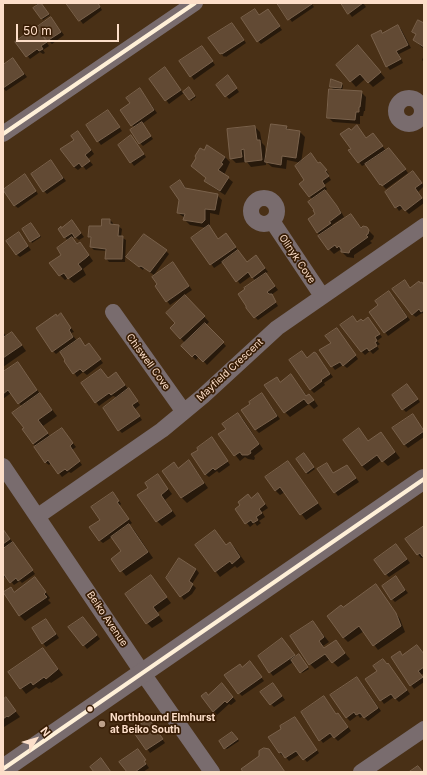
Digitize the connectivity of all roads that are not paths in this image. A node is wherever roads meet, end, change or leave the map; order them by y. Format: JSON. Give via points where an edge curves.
{"nodes":[{"id":1,"x":195,"y":3,"type":"edge"},
{"id":2,"x":3,"y":134,"type":"edge"},
{"id":3,"x":272,"y":222,"type":"dead end"},
{"id":4,"x":424,"y":226,"type":"edge"},
{"id":5,"x":322,"y":296,"type":"junction"},
{"id":6,"x":112,"y":312,"type":"dead end"},
{"id":7,"x":184,"y":412,"type":"junction"},
{"id":8,"x":3,"y":466,"type":"edge"},
{"id":9,"x":424,"y":479,"type":"edge"},
{"id":10,"x":38,"y":516,"type":"junction"},
{"id":11,"x":142,"y":672,"type":"junction"},
{"id":12,"x":424,"y":729,"type":"edge"},
{"id":13,"x":3,"y":769,"type":"edge"},
{"id":14,"x":212,"y":772,"type":"edge"},
{"id":15,"x":361,"y":772,"type":"edge"}],
"edges":[{"from":1,"to":2,"type":"street"},
{"from":3,"to":5,"type":"street","name":"Olinyk Cove"},
{"from":4,"to":5,"type":"street","name":"Mayfield Crescent"},
{"from":5,"to":7,"type":"street","name":"Mayfield Crescent","via":[[277,328]]},
{"from":6,"to":7,"type":"street","name":"Chiswell Cove"},
{"from":7,"to":10,"type":"street","name":"Mayfield Crescent"},
{"from":8,"to":10,"type":"street","name":"Beiko Avenue"},
{"from":9,"to":11,"type":"street"},
{"from":10,"to":11,"type":"street","name":"Beiko Avenue"},
{"from":11,"to":13,"type":"street"},
{"from":11,"to":14,"type":"street","name":"Beiko Avenue"},
{"from":12,"to":15,"type":"street"}]}
